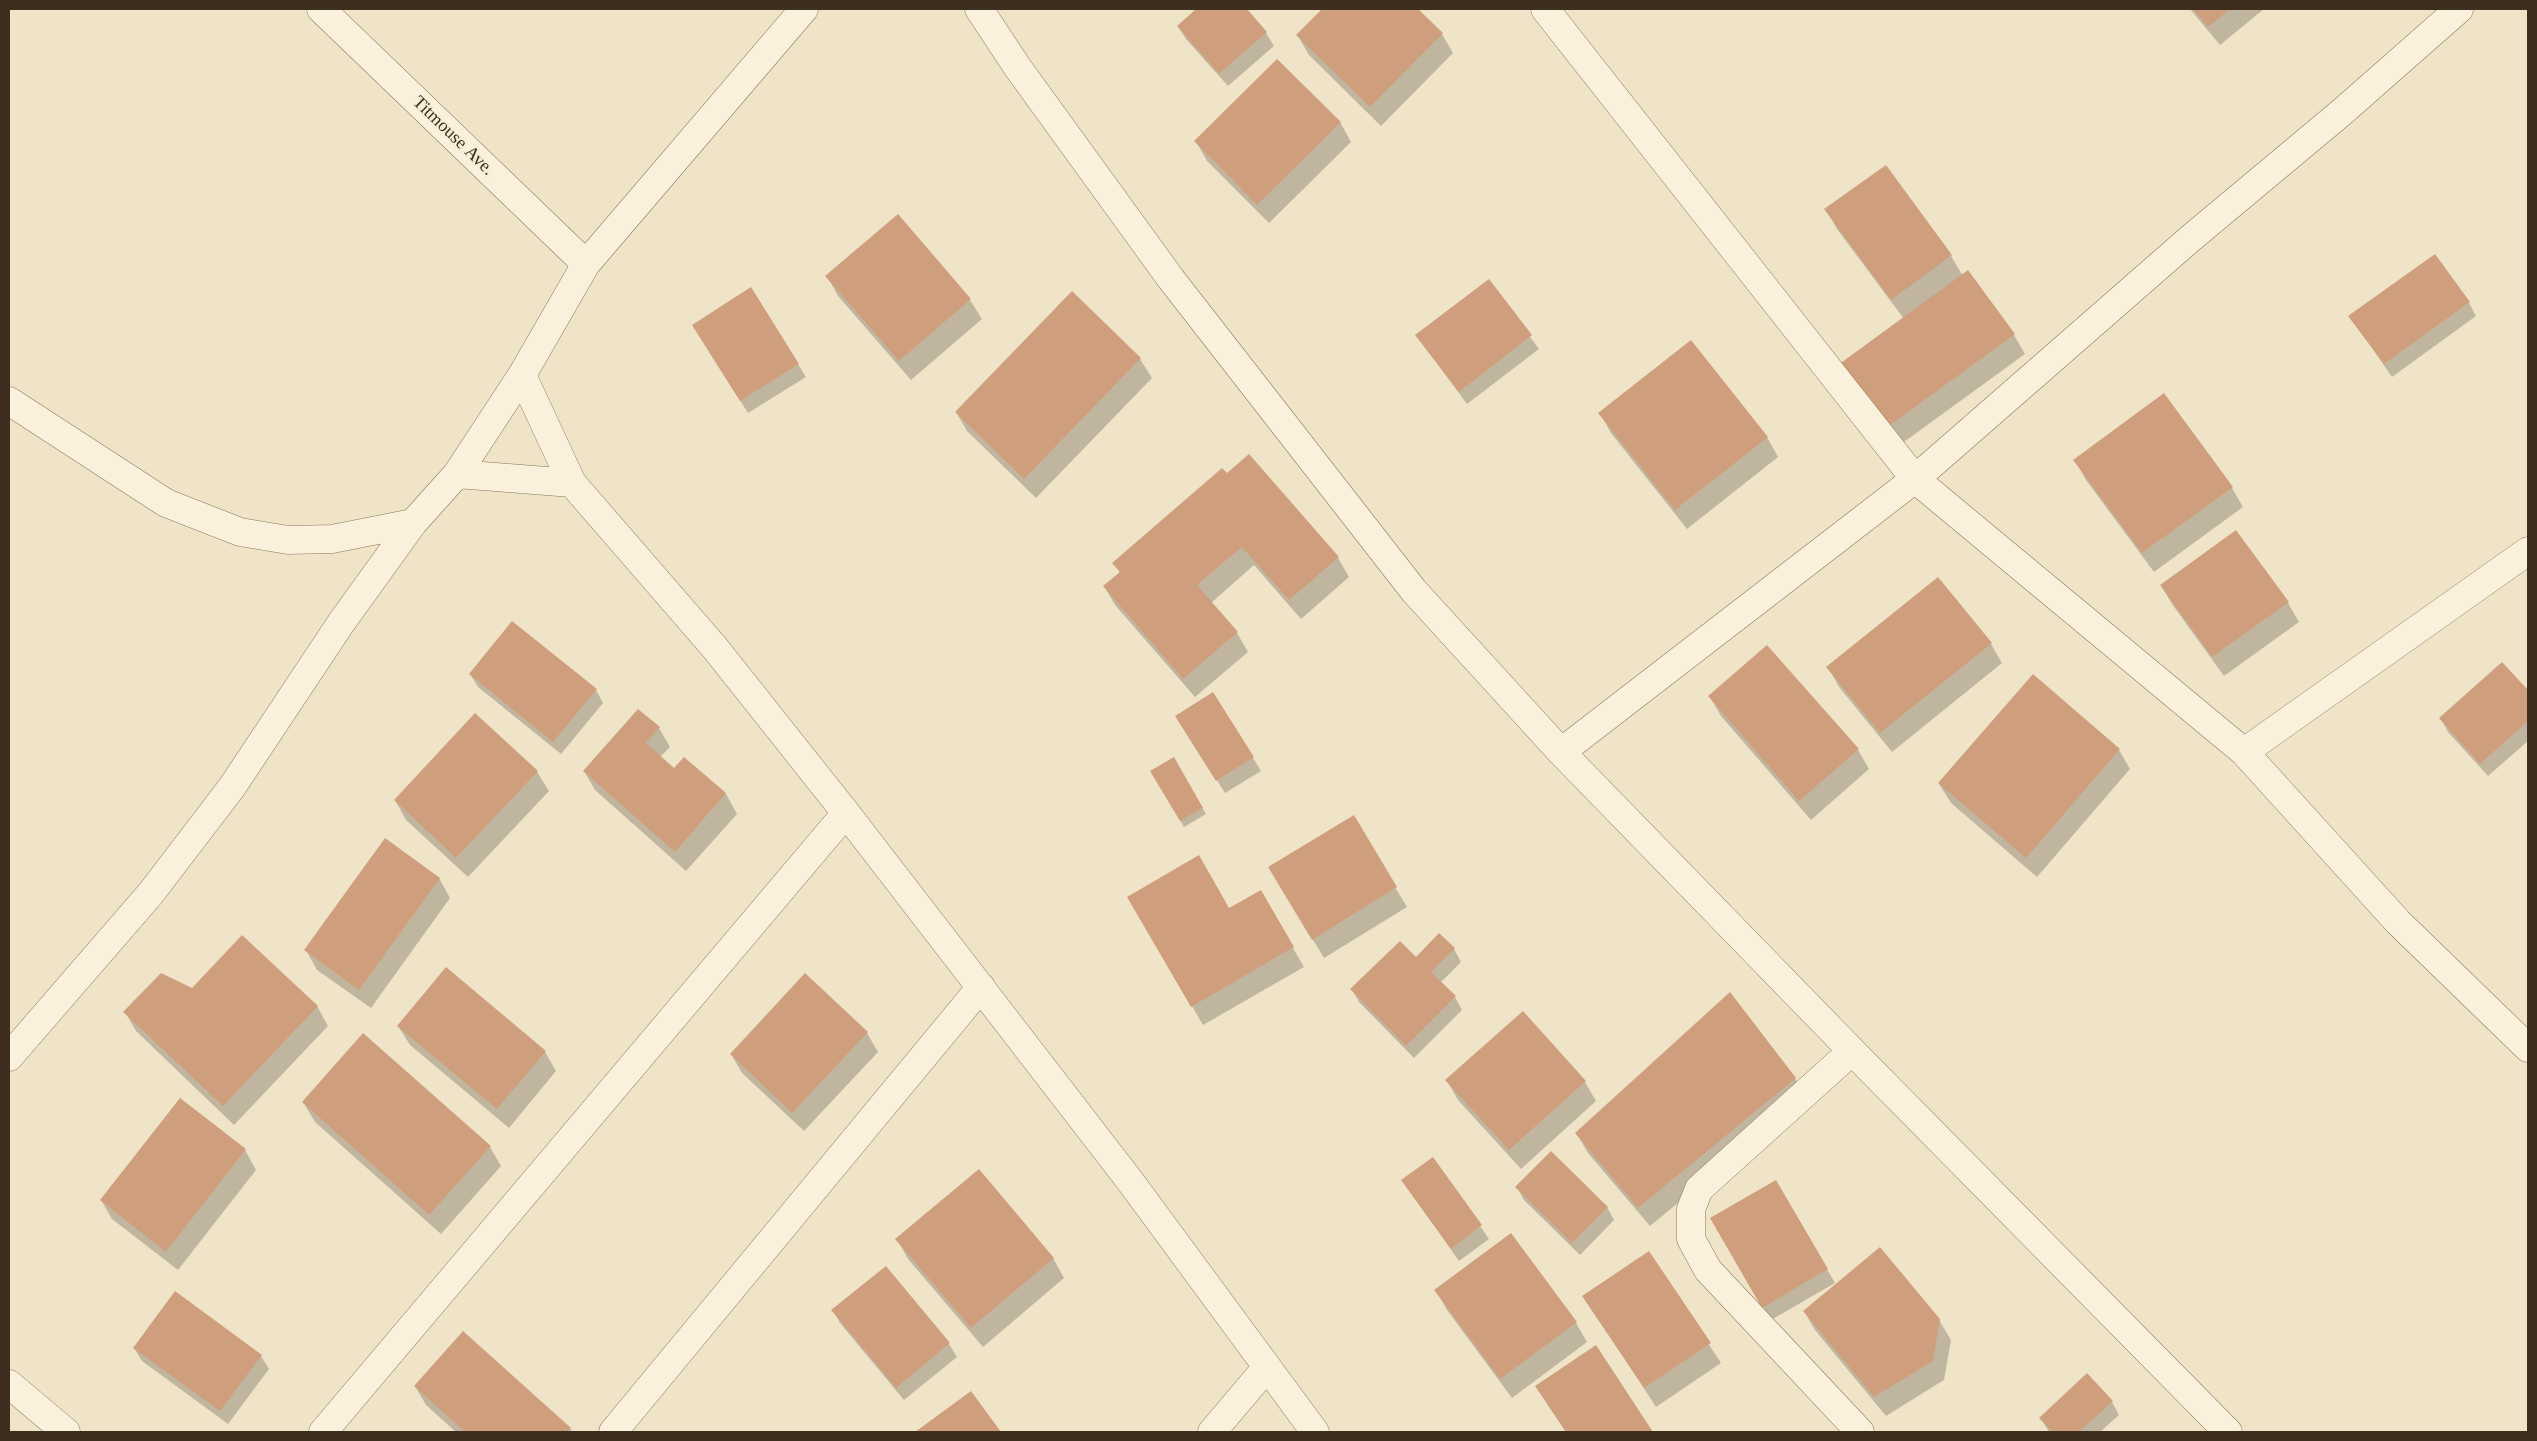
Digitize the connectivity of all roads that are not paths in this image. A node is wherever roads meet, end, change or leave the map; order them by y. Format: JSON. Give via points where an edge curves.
{"nodes":[{"id":1,"x":321,"y":9,"type":"edge"},
{"id":2,"x":804,"y":9,"type":"edge"},
{"id":3,"x":979,"y":9,"type":"edge"},
{"id":4,"x":1545,"y":9,"type":"edge"},
{"id":5,"x":2459,"y":9,"type":"edge"},
{"id":6,"x":586,"y":264,"type":"junction"},
{"id":7,"x":522,"y":374,"type":"junction"},
{"id":8,"x":9,"y":401,"type":"edge"},
{"id":9,"x":457,"y":474,"type":"junction"},
{"id":10,"x":1915,"y":478,"type":"junction"},
{"id":11,"x":572,"y":483,"type":"junction"},
{"id":12,"x":413,"y":523,"type":"junction"},
{"id":13,"x":2528,"y":551,"type":"edge"},
{"id":14,"x":1561,"y":752,"type":"junction"},
{"id":15,"x":2244,"y":752,"type":"junction"},
{"id":16,"x":846,"y":813,"type":"junction"},
{"id":17,"x":980,"y":987,"type":"junction"},
{"id":18,"x":2528,"y":1048,"type":"edge"},
{"id":19,"x":1852,"y":1051,"type":"junction"},
{"id":20,"x":9,"y":1057,"type":"edge"},
{"id":21,"x":1267,"y":1367,"type":"junction"},
{"id":22,"x":9,"y":1384,"type":"edge"},
{"id":23,"x":66,"y":1432,"type":"edge"},
{"id":24,"x":323,"y":1432,"type":"edge"},
{"id":25,"x":612,"y":1432,"type":"edge"},
{"id":26,"x":1212,"y":1432,"type":"edge"},
{"id":27,"x":1315,"y":1432,"type":"edge"},
{"id":28,"x":1860,"y":1432,"type":"edge"},
{"id":29,"x":2228,"y":1432,"type":"edge"}],
"edges":[{"from":1,"to":6,"type":"street","name":"Titmouse Ave."},
{"from":2,"to":6,"type":"street"},
{"from":3,"to":14,"type":"street","via":[[1171,279],[1414,591]]},
{"from":4,"to":10,"type":"street"},
{"from":5,"to":10,"type":"street"},
{"from":6,"to":7,"type":"street"},
{"from":7,"to":9,"type":"street"},
{"from":7,"to":11,"type":"street"},
{"from":8,"to":12,"type":"street","via":[[166,503],[240,532],[288,540],[332,539]]},
{"from":9,"to":11,"type":"street"},
{"from":9,"to":12,"type":"street"},
{"from":10,"to":14,"type":"street"},
{"from":10,"to":15,"type":"street"},
{"from":11,"to":16,"type":"street","via":[[715,648]]},
{"from":12,"to":20,"type":"street","via":[[341,623],[232,787],[151,893]]},
{"from":13,"to":15,"type":"street"},
{"from":14,"to":19,"type":"street"},
{"from":15,"to":18,"type":"street","via":[[2398,922]]},
{"from":16,"to":17,"type":"street"},
{"from":16,"to":24,"type":"street"},
{"from":17,"to":21,"type":"street","via":[[1130,1181]]},
{"from":17,"to":25,"type":"street"},
{"from":19,"to":28,"type":"street","via":[[1700,1189],[1691,1209],[1691,1240],[1708,1270]]},
{"from":19,"to":29,"type":"street"},
{"from":21,"to":26,"type":"street"},
{"from":21,"to":27,"type":"street"},
{"from":22,"to":23,"type":"street"}]}
